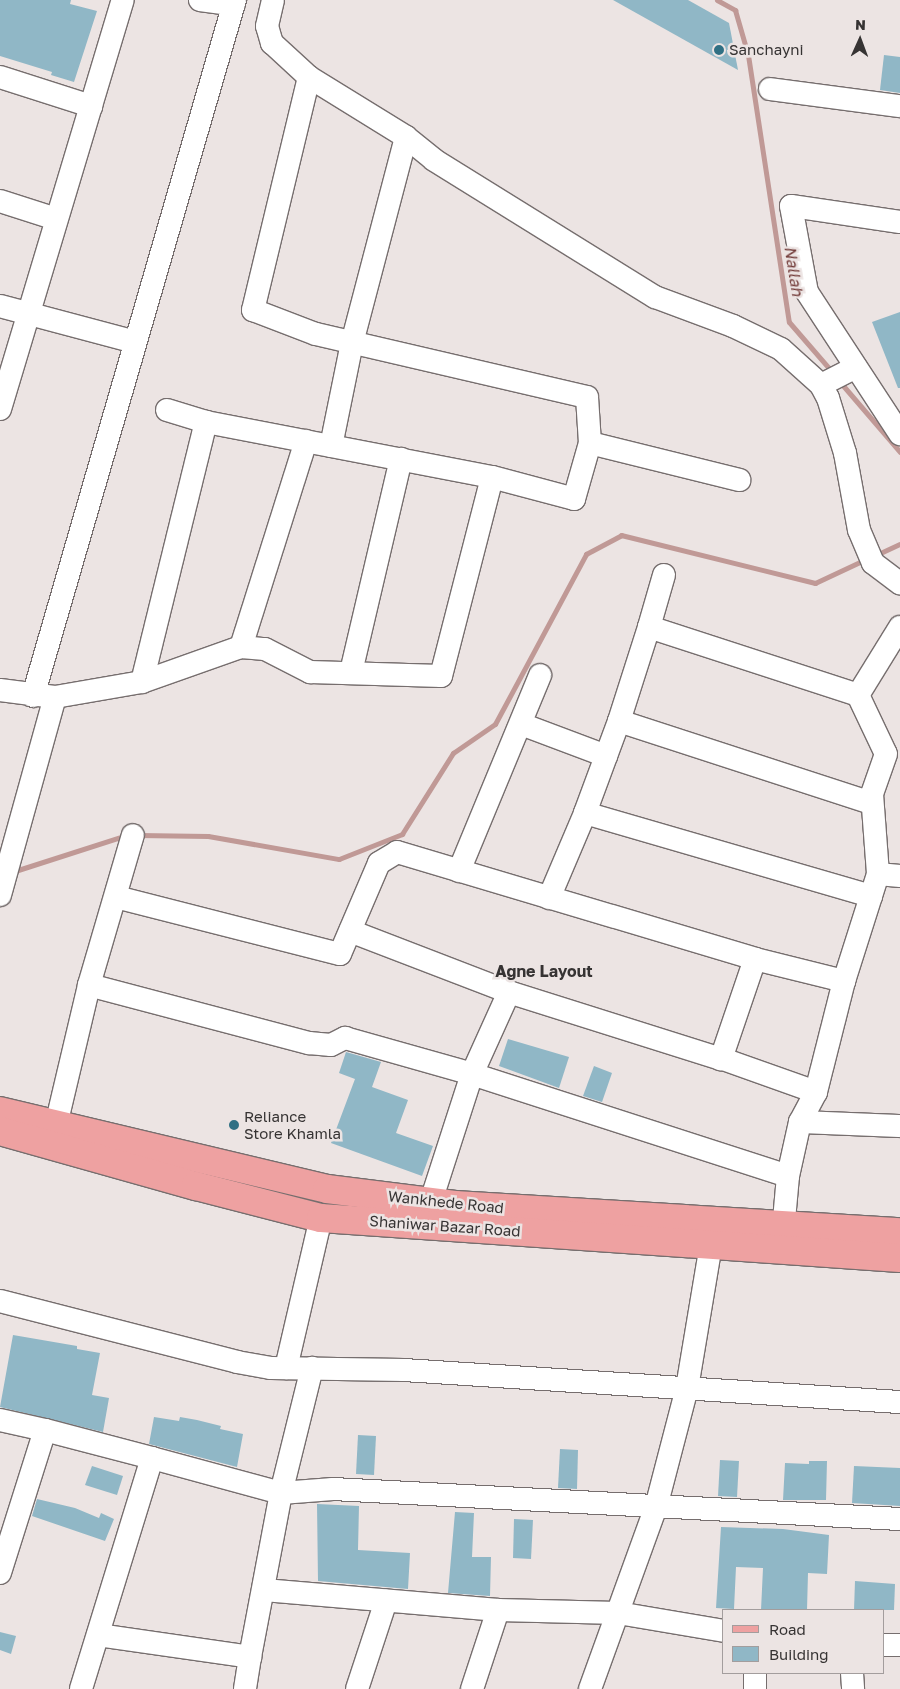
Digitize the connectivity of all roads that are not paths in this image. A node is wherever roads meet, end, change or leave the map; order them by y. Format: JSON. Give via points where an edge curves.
{"nodes":[{"id":1,"x":123,"y":0,"type":"edge"},
{"id":2,"x":200,"y":0,"type":"edge"},
{"id":3,"x":273,"y":0,"type":"edge"},
{"id":4,"x":235,"y":2,"type":"edge"},
{"id":5,"x":0,"y":77,"type":"edge"},
{"id":6,"x":309,"y":77,"type":"junction"},
{"id":7,"x":770,"y":89,"type":"dead end"},
{"id":8,"x":91,"y":106,"type":"junction"},
{"id":9,"x":900,"y":106,"type":"edge"},
{"id":10,"x":406,"y":137,"type":"junction"},
{"id":11,"x":0,"y":201,"type":"edge"},
{"id":12,"x":56,"y":219,"type":"junction"},
{"id":13,"x":900,"y":222,"type":"edge"},
{"id":14,"x":0,"y":306,"type":"edge"},
{"id":15,"x":27,"y":313,"type":"junction"},
{"id":16,"x":135,"y":342,"type":"junction"},
{"id":17,"x":352,"y":343,"type":"junction"},
{"id":18,"x":856,"y":367,"type":"junction"},
{"id":19,"x":821,"y":386,"type":"junction"},
{"id":20,"x":0,"y":409,"type":"edge"},
{"id":21,"x":167,"y":410,"type":"dead end"},
{"id":22,"x":206,"y":422,"type":"junction"},
{"id":23,"x":900,"y":434,"type":"edge"},
{"id":24,"x":306,"y":441,"type":"junction"},
{"id":25,"x":590,"y":443,"type":"junction"},
{"id":26,"x":331,"y":446,"type":"junction"},
{"id":27,"x":401,"y":460,"type":"junction"},
{"id":28,"x":492,"y":477,"type":"junction"},
{"id":29,"x":740,"y":480,"type":"dead end"},
{"id":30,"x":664,"y":575,"type":"dead end"},
{"id":31,"x":900,"y":583,"type":"edge"},
{"id":32,"x":649,"y":627,"type":"junction"},
{"id":33,"x":900,"y":627,"type":"edge"},
{"id":34,"x":240,"y":648,"type":"junction"},
{"id":35,"x":894,"y":648,"type":"edge"},
{"id":36,"x":351,"y":672,"type":"junction"},
{"id":37,"x":540,"y":675,"type":"dead end"},
{"id":38,"x":142,"y":682,"type":"junction"},
{"id":39,"x":0,"y":690,"type":"edge"},
{"id":40,"x":33,"y":696,"type":"junction"},
{"id":41,"x":858,"y":696,"type":"junction"},
{"id":42,"x":55,"y":697,"type":"junction"},
{"id":43,"x":619,"y":722,"type":"junction"},
{"id":44,"x":521,"y":724,"type":"junction"},
{"id":45,"x":893,"y":754,"type":"edge"},
{"id":46,"x":606,"y":756,"type":"junction"},
{"id":47,"x":872,"y":802,"type":"junction"},
{"id":48,"x":586,"y":813,"type":"junction"},
{"id":49,"x":134,"y":835,"type":"dead end"},
{"id":50,"x":459,"y":871,"type":"junction"},
{"id":51,"x":889,"y":875,"type":"edge"},
{"id":52,"x":0,"y":895,"type":"edge"},
{"id":53,"x":871,"y":896,"type":"junction"},
{"id":54,"x":116,"y":897,"type":"junction"},
{"id":55,"x":549,"y":898,"type":"junction"},
{"id":56,"x":350,"y":931,"type":"junction"},
{"id":57,"x":755,"y":959,"type":"junction"},
{"id":58,"x":844,"y":981,"type":"junction"},
{"id":59,"x":89,"y":986,"type":"junction"},
{"id":60,"x":509,"y":992,"type":"junction"},
{"id":61,"x":720,"y":1058,"type":"junction"},
{"id":62,"x":472,"y":1074,"type":"junction"},
{"id":63,"x":816,"y":1092,"type":"junction"},
{"id":64,"x":0,"y":1111,"type":"edge"},
{"id":65,"x":800,"y":1122,"type":"junction"},
{"id":66,"x":56,"y":1126,"type":"junction"},
{"id":67,"x":900,"y":1126,"type":"edge"},
{"id":68,"x":0,"y":1131,"type":"edge"},
{"id":69,"x":788,"y":1176,"type":"junction"},
{"id":70,"x":431,"y":1201,"type":"junction"},
{"id":71,"x":321,"y":1218,"type":"junction"},
{"id":72,"x":900,"y":1232,"type":"edge"},
{"id":73,"x":783,"y":1237,"type":"junction"},
{"id":74,"x":712,"y":1245,"type":"junction"},
{"id":75,"x":900,"y":1258,"type":"edge"},
{"id":76,"x":0,"y":1302,"type":"edge"},
{"id":77,"x":286,"y":1368,"type":"junction"},
{"id":78,"x":312,"y":1368,"type":"junction"},
{"id":79,"x":687,"y":1388,"type":"junction"},
{"id":80,"x":900,"y":1402,"type":"edge"},
{"id":81,"x":0,"y":1420,"type":"edge"},
{"id":82,"x":45,"y":1430,"type":"junction"},
{"id":83,"x":152,"y":1458,"type":"junction"},
{"id":84,"x":281,"y":1493,"type":"junction"},
{"id":85,"x":656,"y":1507,"type":"junction"},
{"id":86,"x":900,"y":1519,"type":"edge"},
{"id":87,"x":0,"y":1573,"type":"edge"},
{"id":88,"x":264,"y":1590,"type":"junction"},
{"id":89,"x":386,"y":1600,"type":"junction"},
{"id":90,"x":498,"y":1610,"type":"junction"},
{"id":91,"x":618,"y":1613,"type":"junction"},
{"id":92,"x":722,"y":1631,"type":"edge"},
{"id":93,"x":98,"y":1635,"type":"junction"},
{"id":94,"x":885,"y":1645,"type":"edge"},
{"id":95,"x":900,"y":1645,"type":"edge"},
{"id":96,"x":250,"y":1657,"type":"junction"},
{"id":97,"x":755,"y":1674,"type":"edge"},
{"id":98,"x":852,"y":1674,"type":"edge"},
{"id":99,"x":81,"y":1689,"type":"edge"},
{"id":100,"x":245,"y":1689,"type":"edge"},
{"id":101,"x":357,"y":1689,"type":"edge"},
{"id":102,"x":472,"y":1689,"type":"edge"},
{"id":103,"x":590,"y":1689,"type":"edge"},
{"id":104,"x":755,"y":1689,"type":"edge"},
{"id":105,"x":853,"y":1689,"type":"edge"}],
"edges":[{"from":1,"to":8,"type":"street"},
{"from":2,"to":4,"type":"street"},
{"from":3,"to":6,"type":"street","via":[[268,26],[272,43]]},
{"from":4,"to":16,"type":"street"},
{"from":5,"to":8,"type":"street"},
{"from":6,"to":10,"type":"street"},
{"from":6,"to":17,"type":"street","via":[[253,310],[316,334]]},
{"from":7,"to":9,"type":"street"},
{"from":8,"to":12,"type":"street"},
{"from":10,"to":17,"type":"street"},
{"from":10,"to":19,"type":"street","via":[[434,160],[654,296],[733,326],[781,349]]},
{"from":11,"to":12,"type":"street"},
{"from":12,"to":15,"type":"street"},
{"from":13,"to":18,"type":"street","via":[[791,206],[807,292]]},
{"from":14,"to":15,"type":"street"},
{"from":15,"to":16,"type":"street"},
{"from":15,"to":20,"type":"street"},
{"from":16,"to":40,"type":"street"},
{"from":17,"to":25,"type":"street","via":[[587,397]]},
{"from":17,"to":26,"type":"street"},
{"from":18,"to":19,"type":"street"},
{"from":18,"to":23,"type":"street"},
{"from":19,"to":31,"type":"street","via":[[828,398],[845,453],[859,530],[874,563]]},
{"from":21,"to":22,"type":"street"},
{"from":22,"to":24,"type":"street"},
{"from":22,"to":38,"type":"street"},
{"from":24,"to":26,"type":"street"},
{"from":24,"to":34,"type":"street"},
{"from":25,"to":28,"type":"street","via":[[574,499]]},
{"from":25,"to":29,"type":"street"},
{"from":26,"to":27,"type":"street"},
{"from":27,"to":28,"type":"street"},
{"from":27,"to":36,"type":"street"},
{"from":28,"to":36,"type":"street","via":[[441,676]]},
{"from":30,"to":32,"type":"street"},
{"from":32,"to":41,"type":"street"},
{"from":32,"to":43,"type":"street"},
{"from":33,"to":35,"type":"street"},
{"from":34,"to":36,"type":"street","via":[[265,649],[310,672]]},
{"from":34,"to":38,"type":"street"},
{"from":35,"to":41,"type":"street"},
{"from":37,"to":44,"type":"street"},
{"from":38,"to":42,"type":"street"},
{"from":39,"to":40,"type":"street"},
{"from":40,"to":42,"type":"street"},
{"from":41,"to":45,"type":"street"},
{"from":42,"to":52,"type":"street"},
{"from":43,"to":46,"type":"street"},
{"from":43,"to":47,"type":"street"},
{"from":44,"to":46,"type":"street"},
{"from":44,"to":50,"type":"street"},
{"from":45,"to":47,"type":"street","via":[[872,794]]},
{"from":46,"to":48,"type":"street"},
{"from":47,"to":51,"type":"street"},
{"from":48,"to":53,"type":"street"},
{"from":48,"to":55,"type":"street"},
{"from":49,"to":54,"type":"street"},
{"from":50,"to":55,"type":"street"},
{"from":50,"to":56,"type":"street","via":[[397,852],[386,857],[379,863]]},
{"from":51,"to":53,"type":"street"},
{"from":53,"to":58,"type":"street"},
{"from":54,"to":56,"type":"street","via":[[340,954]]},
{"from":54,"to":59,"type":"street"},
{"from":55,"to":57,"type":"street"},
{"from":56,"to":60,"type":"street"},
{"from":57,"to":58,"type":"street"},
{"from":57,"to":61,"type":"street"},
{"from":58,"to":63,"type":"street"},
{"from":59,"to":62,"type":"street","via":[[310,1043],[331,1045],[346,1038]]},
{"from":59,"to":66,"type":"street"},
{"from":60,"to":61,"type":"street"},
{"from":60,"to":62,"type":"street"},
{"from":61,"to":63,"type":"street"},
{"from":62,"to":69,"type":"street"},
{"from":62,"to":70,"type":"street"},
{"from":63,"to":65,"type":"street"},
{"from":64,"to":66,"type":"main road","name":"Wankhede Road"},
{"from":65,"to":67,"type":"street"},
{"from":65,"to":69,"type":"street"},
{"from":66,"to":70,"type":"main road","name":"Wankhede Road","via":[[327,1189]]},
{"from":68,"to":71,"type":"main road","name":"Shaniwar Bazar Road"},
{"from":69,"to":73,"type":"street"},
{"from":70,"to":73,"type":"main road","name":"Wankhede Road"},
{"from":71,"to":74,"type":"main road","name":"Shaniwar Bazar Road"},
{"from":71,"to":77,"type":"street"},
{"from":72,"to":73,"type":"main road","name":"Wankhede Road"},
{"from":73,"to":74,"type":"main road","name":"Shaniwar Bazar Road"},
{"from":73,"to":75,"type":"main road","name":"Shaniwar Bazar Road"},
{"from":74,"to":79,"type":"street"},
{"from":76,"to":77,"type":"street","via":[[236,1362]]},
{"from":77,"to":78,"type":"street"},
{"from":78,"to":79,"type":"street","via":[[404,1370]]},
{"from":78,"to":84,"type":"street"},
{"from":79,"to":80,"type":"street"},
{"from":79,"to":85,"type":"street"},
{"from":81,"to":82,"type":"street"},
{"from":82,"to":83,"type":"street"},
{"from":82,"to":87,"type":"street"},
{"from":83,"to":84,"type":"street"},
{"from":83,"to":93,"type":"street"},
{"from":84,"to":85,"type":"street","via":[[333,1489]]},
{"from":84,"to":88,"type":"street"},
{"from":85,"to":86,"type":"street"},
{"from":85,"to":91,"type":"street"},
{"from":88,"to":89,"type":"street"},
{"from":88,"to":96,"type":"street"},
{"from":89,"to":90,"type":"street"},
{"from":89,"to":101,"type":"street"},
{"from":90,"to":91,"type":"street"},
{"from":90,"to":102,"type":"street"},
{"from":91,"to":92,"type":"street"},
{"from":91,"to":103,"type":"street"},
{"from":93,"to":96,"type":"street"},
{"from":93,"to":99,"type":"street"},
{"from":94,"to":95,"type":"street"},
{"from":96,"to":100,"type":"street"},
{"from":97,"to":104,"type":"street"},
{"from":98,"to":105,"type":"street"}]}
